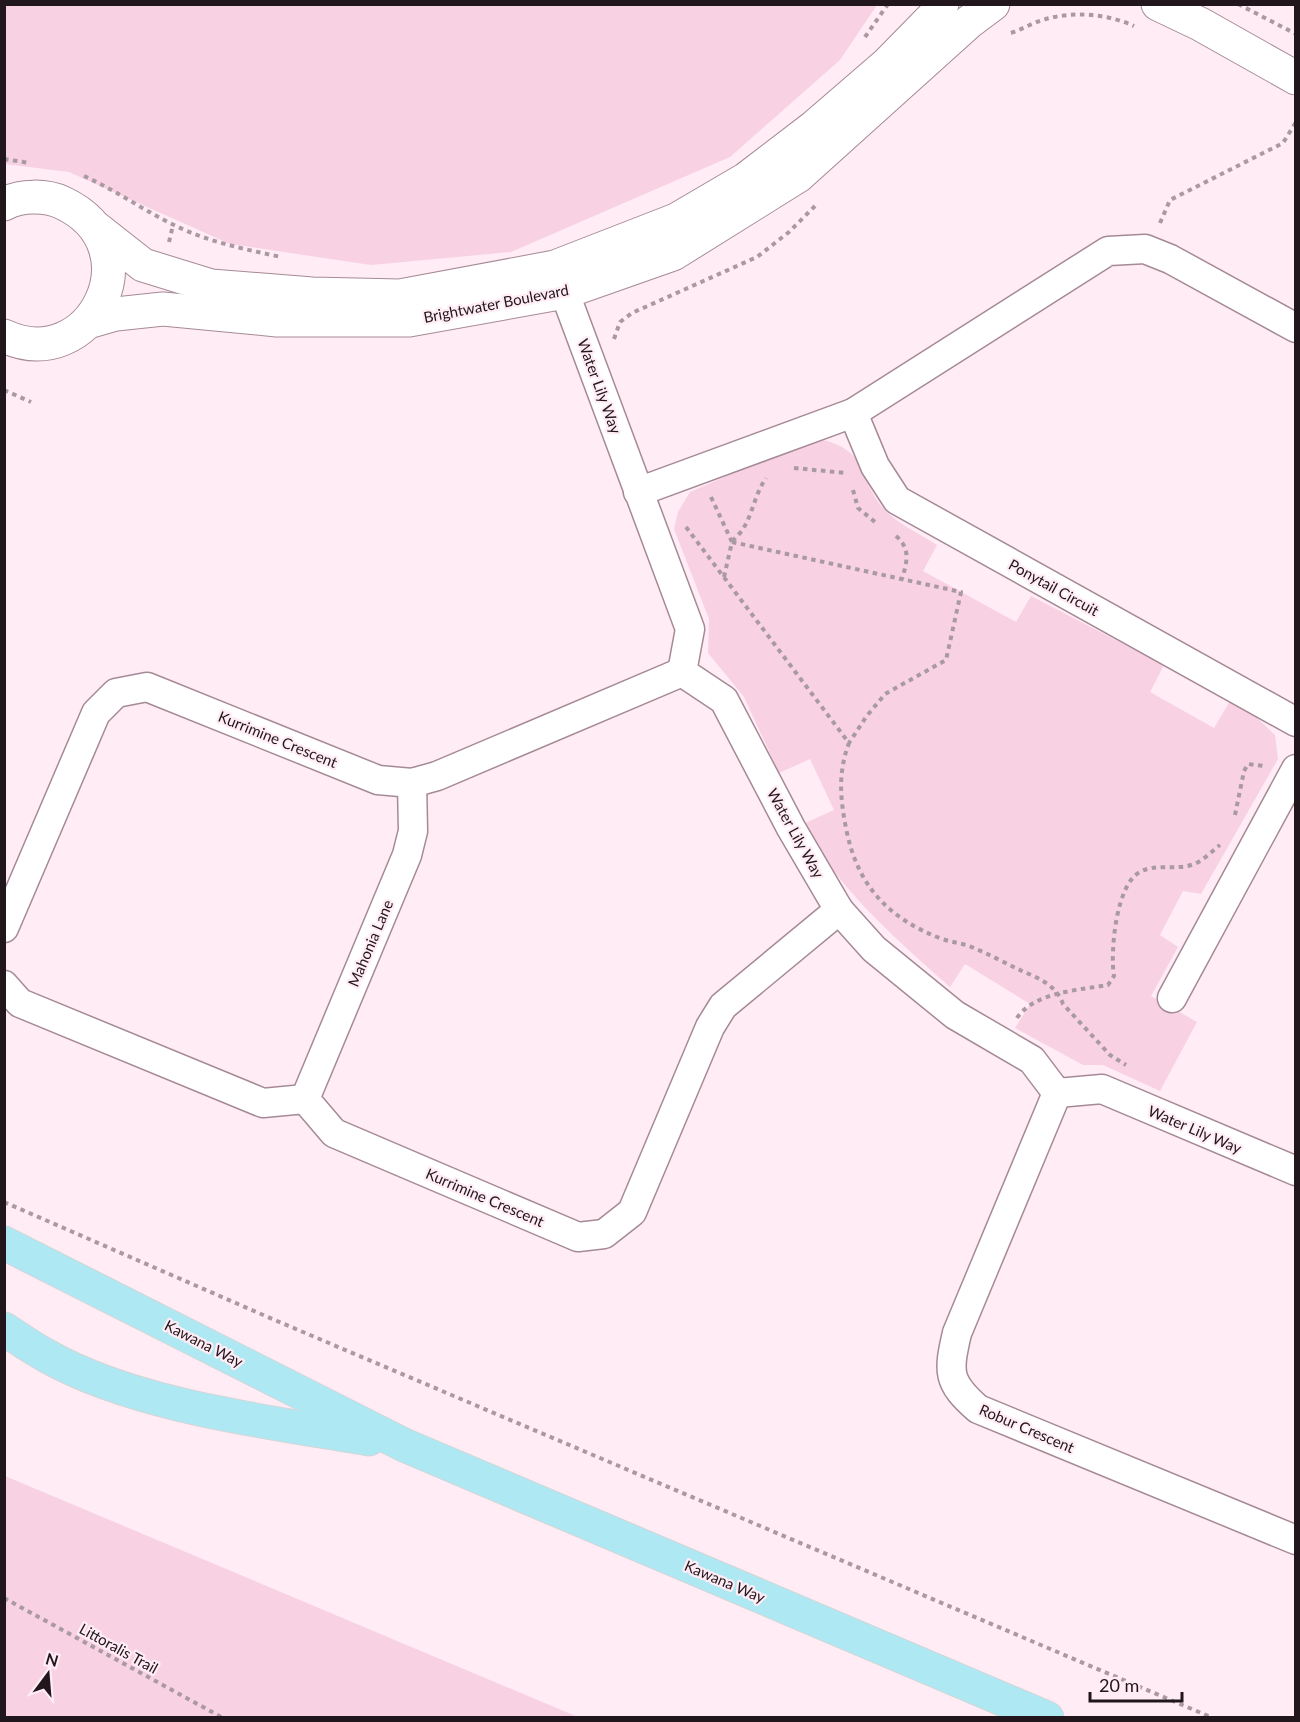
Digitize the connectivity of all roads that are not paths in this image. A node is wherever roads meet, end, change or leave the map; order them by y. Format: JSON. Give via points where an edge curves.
{"nodes":[{"id":1,"x":942,"y":4,"type":"edge"},
{"id":2,"x":993,"y":4,"type":"edge"},
{"id":3,"x":1191,"y":14,"type":"edge"},
{"id":4,"x":1149,"y":17,"type":"edge"},
{"id":5,"x":1296,"y":78,"type":"edge"},
{"id":6,"x":4,"y":204,"type":"edge"},
{"id":7,"x":96,"y":228,"type":"junction"},
{"id":8,"x":560,"y":279,"type":"junction"},
{"id":9,"x":88,"y":322,"type":"junction"},
{"id":10,"x":1296,"y":328,"type":"edge"},
{"id":11,"x":7,"y":345,"type":"edge"},
{"id":12,"x":853,"y":413,"type":"junction"},
{"id":13,"x":638,"y":492,"type":"junction"},
{"id":14,"x":682,"y":672,"type":"junction"},
{"id":15,"x":1296,"y":722,"type":"edge"},
{"id":16,"x":1282,"y":768,"type":"edge"},
{"id":17,"x":412,"y":783,"type":"junction"},
{"id":18,"x":839,"y":910,"type":"junction"},
{"id":19,"x":4,"y":928,"type":"edge"},
{"id":20,"x":4,"y":985,"type":"edge"},
{"id":21,"x":1172,"y":998,"type":"dead end"},
{"id":22,"x":1057,"y":1093,"type":"junction"},
{"id":23,"x":305,"y":1099,"type":"junction"},
{"id":24,"x":1296,"y":1171,"type":"edge"},
{"id":25,"x":4,"y":1243,"type":"edge"},
{"id":26,"x":4,"y":1329,"type":"edge"},
{"id":27,"x":404,"y":1445,"type":"junction"},
{"id":28,"x":1296,"y":1540,"type":"edge"},
{"id":29,"x":1047,"y":1718,"type":"edge"}],
"edges":[{"from":1,"to":8,"type":"street","name":"Brightwater Boulevard","via":[[887,64],[746,179]]},
{"from":2,"to":8,"type":"street","name":"Brightwater Boulevard","via":[[798,176],[673,254]]},
{"from":3,"to":4,"type":"street"},
{"from":3,"to":5,"type":"street"},
{"from":6,"to":7,"type":"street","name":"Brightwater Boulevard","via":[[31,197],[56,200],[78,210]]},
{"from":7,"to":8,"type":"street","name":"Brightwater Boulevard","via":[[143,265],[211,286],[400,296]]},
{"from":7,"to":9,"type":"street","via":[[106,246],[110,266],[108,286]]},
{"from":8,"to":9,"type":"street","name":"Brightwater Boulevard","via":[[409,320],[278,320],[163,309],[116,314]]},
{"from":8,"to":13,"type":"street","name":"Water Lily Way"},
{"from":9,"to":11,"type":"street","via":[[53,342]]},
{"from":10,"to":12,"type":"street","via":[[1170,259],[1145,249],[1108,251]]},
{"from":12,"to":13,"type":"street"},
{"from":12,"to":15,"type":"street","name":"Ponytail Circuit","via":[[875,466],[897,500]]},
{"from":13,"to":14,"type":"street","name":"Water Lily Way","via":[[690,629]]},
{"from":14,"to":17,"type":"street","name":"Kurrimine Crescent","via":[[437,777]]},
{"from":14,"to":18,"type":"street","name":"Water Lily Way","via":[[724,700]]},
{"from":16,"to":21,"type":"street"},
{"from":17,"to":19,"type":"street","name":"Kurrimine Crescent","via":[[378,780],[147,687],[116,693],[96,713]]},
{"from":17,"to":23,"type":"street","name":"Mahonia Lane","via":[[413,831],[407,855]]},
{"from":18,"to":22,"type":"street","name":"Water Lily Way","via":[[874,949],[946,1008],[1032,1060]]},
{"from":18,"to":23,"type":"street","name":"Kurrimine Crescent","via":[[723,1006],[710,1027],[632,1212],[604,1234],[579,1237],[334,1133]]},
{"from":20,"to":23,"type":"street","via":[[20,1003],[262,1103]]},
{"from":22,"to":24,"type":"street","name":"Water Lily Way","via":[[1102,1089]]},
{"from":22,"to":28,"type":"street","name":"Robur Crescent","via":[[957,1333],[950,1362],[957,1390],[978,1409]]},
{"from":25,"to":27,"type":"main road","name":"Kawana Way"},
{"from":26,"to":27,"type":"main road","name":"Kawana Way","via":[[48,1357],[116,1386],[222,1413]]},
{"from":27,"to":29,"type":"main road","name":"Kawana Way"}]}
